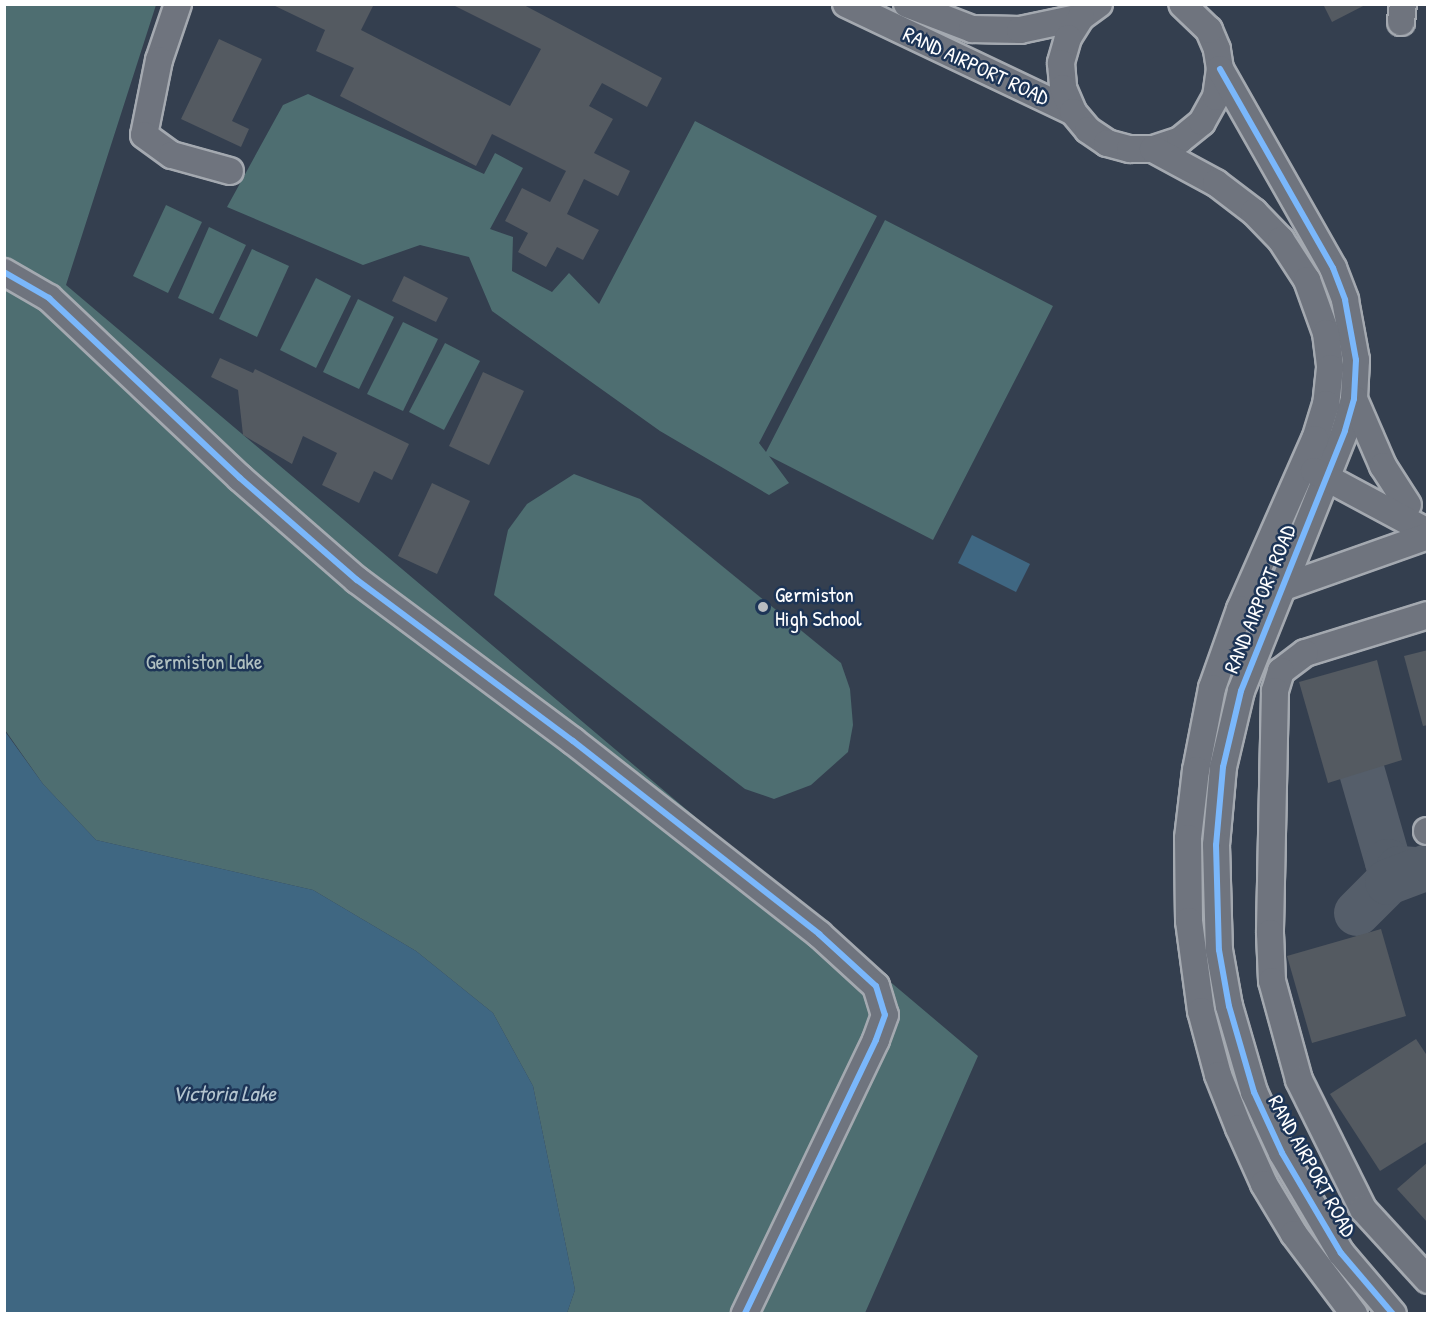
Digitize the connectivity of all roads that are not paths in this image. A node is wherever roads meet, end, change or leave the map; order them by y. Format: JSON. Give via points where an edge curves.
{"nodes":[{"id":1,"x":178,"y":4,"type":"edge"},
{"id":2,"x":846,"y":4,"type":"edge"},
{"id":3,"x":907,"y":4,"type":"edge"},
{"id":4,"x":1182,"y":4,"type":"edge"},
{"id":5,"x":1213,"y":4,"type":"edge"},
{"id":6,"x":1090,"y":11,"type":"edge"},
{"id":7,"x":1209,"y":30,"type":"junction"},
{"id":8,"x":1220,"y":69,"type":"junction"},
{"id":9,"x":1073,"y":112,"type":"junction"},
{"id":10,"x":1153,"y":149,"type":"junction"},
{"id":11,"x":230,"y":171,"type":"dead end"},
{"id":12,"x":4,"y":272,"type":"edge"},
{"id":13,"x":1354,"y":399,"type":"junction"},
{"id":14,"x":1308,"y":458,"type":"junction"},
{"id":15,"x":1331,"y":470,"type":"junction"},
{"id":16,"x":1418,"y":511,"type":"edge"},
{"id":17,"x":1428,"y":534,"type":"edge"},
{"id":18,"x":1281,"y":588,"type":"junction"},
{"id":19,"x":1428,"y":615,"type":"edge"},
{"id":20,"x":1428,"y":1280,"type":"edge"},
{"id":21,"x":745,"y":1314,"type":"edge"},
{"id":22,"x":1354,"y":1314,"type":"edge"},
{"id":23,"x":1393,"y":1314,"type":"edge"}],
"edges":[{"from":1,"to":11,"type":"street","via":[[159,60],[144,135],[172,155]]},
{"from":2,"to":9,"type":"street","name":"RAND AIRPORT ROAD"},
{"from":3,"to":6,"type":"street","name":"RAND AIRPORT ROAD","via":[[972,29],[1020,30]]},
{"from":4,"to":7,"type":"street"},
{"from":5,"to":7,"type":"street"},
{"from":6,"to":9,"type":"street","name":"RAND AIRPORT ROAD","via":[[1068,38],[1061,63],[1063,88]]},
{"from":7,"to":8,"type":"street","name":"RAND AIRPORT ROAD"},
{"from":8,"to":10,"type":"street","name":"RAND AIRPORT ROAD","via":[[1216,97],[1202,122],[1180,140]]},
{"from":8,"to":13,"type":"street","name":"RAND AIRPORT ROAD","via":[[1333,268],[1353,333]]},
{"from":9,"to":10,"type":"street","name":"RAND AIRPORT ROAD","via":[[1088,130],[1107,143]]},
{"from":10,"to":14,"type":"street","name":"RAND AIRPORT ROAD","via":[[1216,183],[1254,212],[1281,240],[1307,280],[1326,333],[1329,368],[1326,404]]},
{"from":12,"to":21,"type":"street","via":[[49,298],[240,478],[357,580],[573,741],[819,934],[876,986],[885,1015],[876,1040]]},
{"from":13,"to":15,"type":"street","name":"RAND AIRPORT ROAD"},
{"from":13,"to":16,"type":"street","via":[[1383,466]]},
{"from":14,"to":15,"type":"street"},
{"from":14,"to":22,"type":"street","name":"RAND AIRPORT ROAD","via":[[1240,609],[1212,688],[1188,838],[1189,921],[1202,1011],[1218,1075],[1239,1128],[1264,1184],[1294,1234]]},
{"from":15,"to":16,"type":"street"},
{"from":15,"to":17,"type":"street"},
{"from":15,"to":18,"type":"street","name":"RAND AIRPORT ROAD"},
{"from":17,"to":18,"type":"street"},
{"from":18,"to":23,"type":"street","name":"RAND AIRPORT ROAD","via":[[1241,691],[1223,767],[1216,845],[1219,950],[1229,1006],[1254,1092],[1282,1153],[1341,1253]]},
{"from":19,"to":20,"type":"street","via":[[1296,656],[1277,678],[1270,933],[1272,981],[1299,1080],[1364,1209]]}]}
